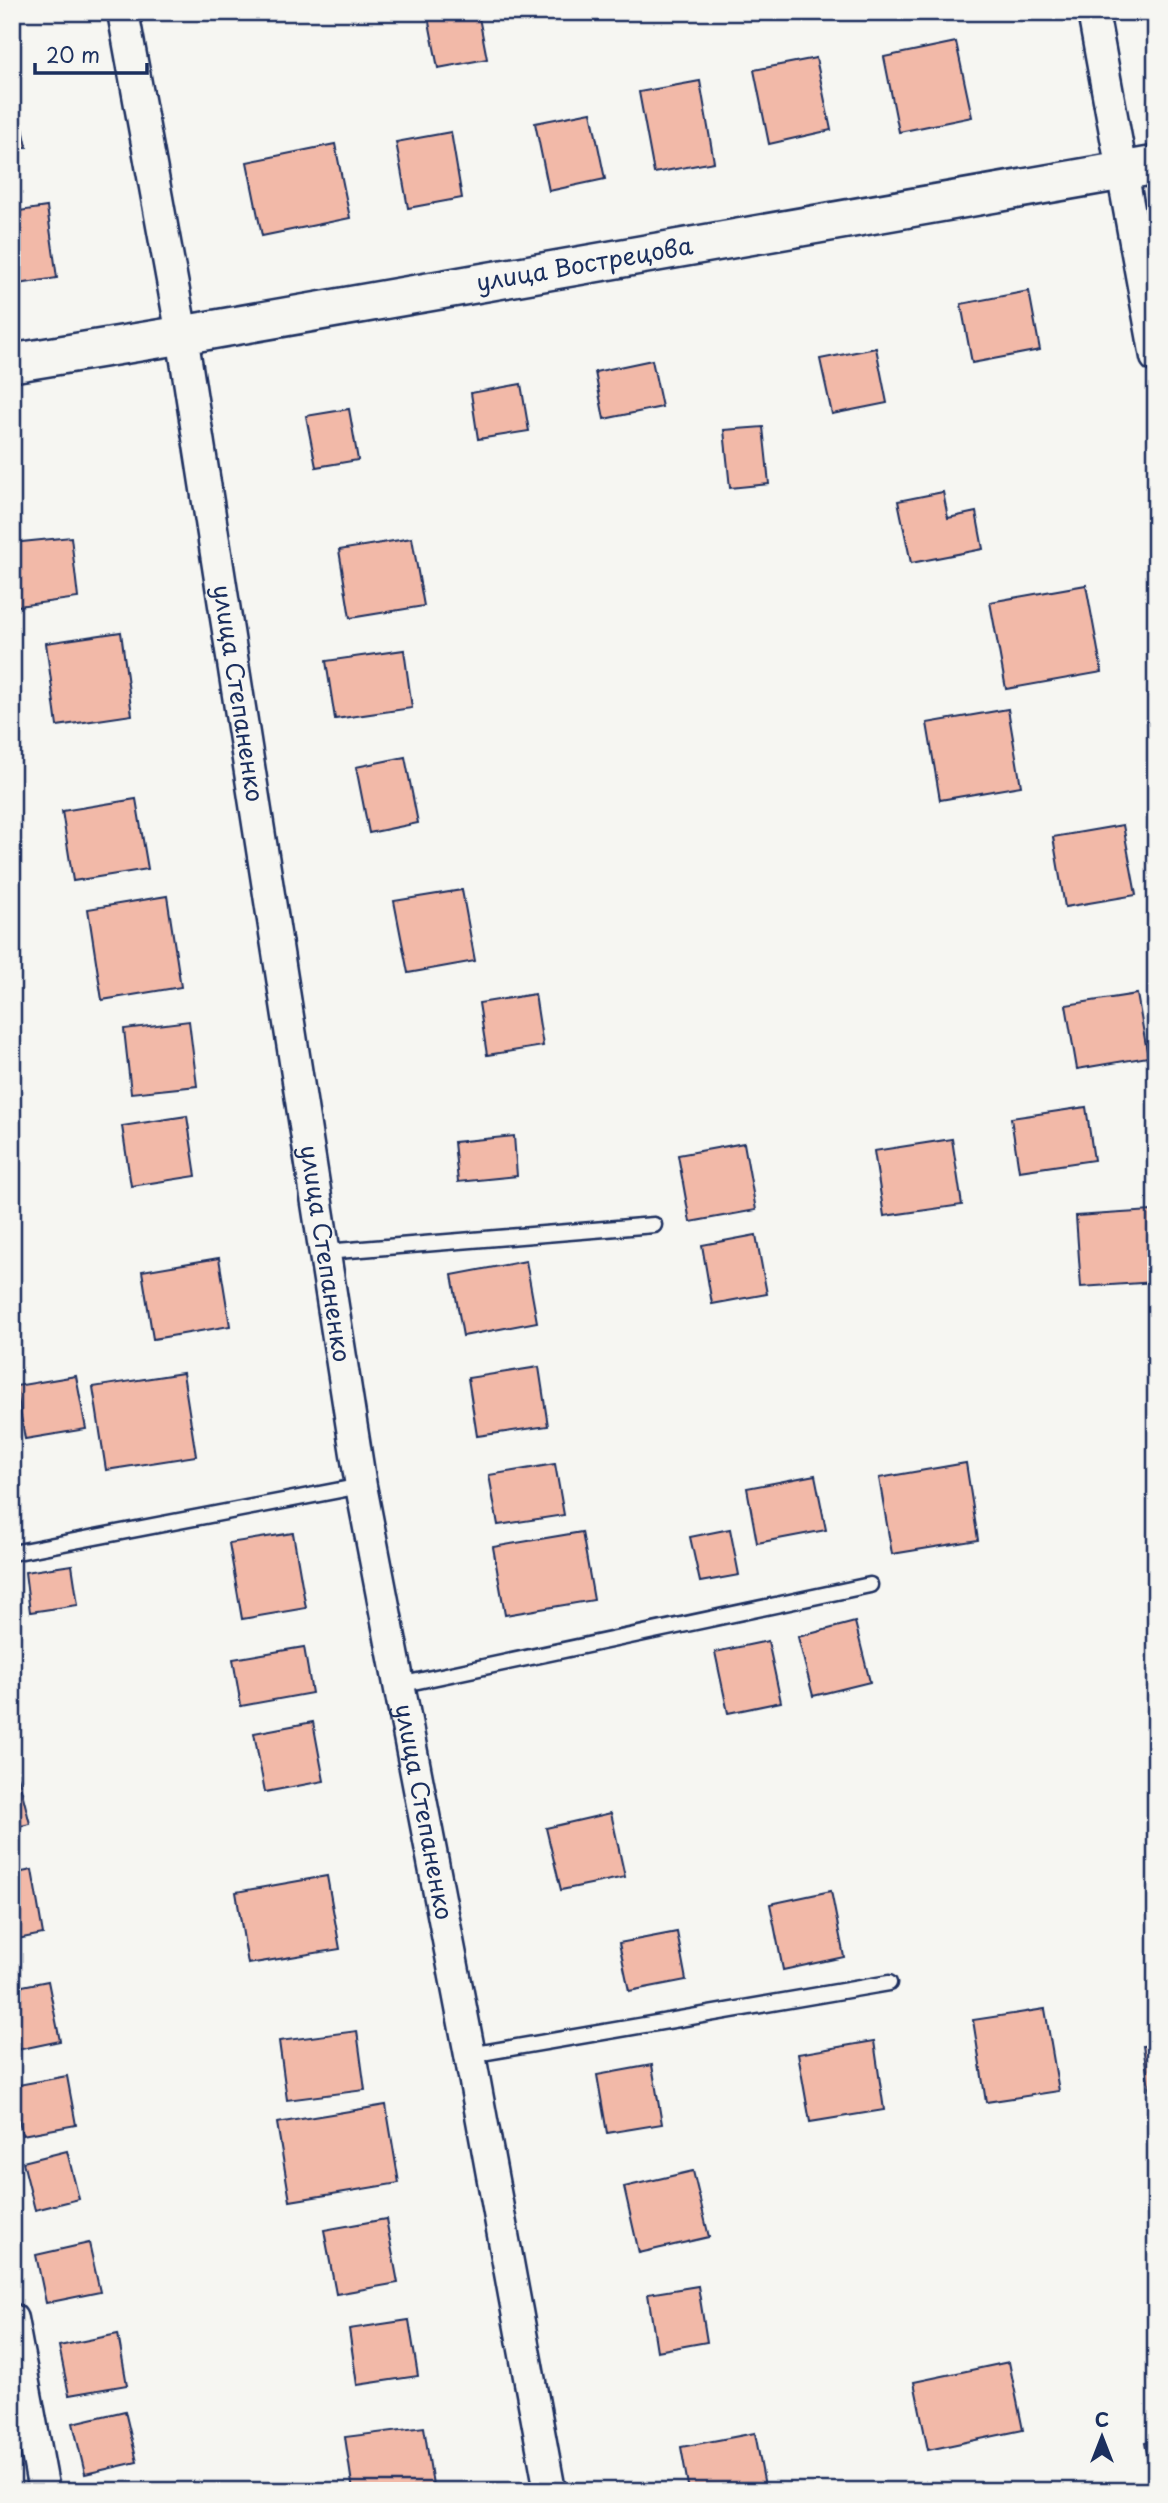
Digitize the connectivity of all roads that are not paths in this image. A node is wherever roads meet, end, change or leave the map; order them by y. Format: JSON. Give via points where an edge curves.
{"nodes":[{"id":1,"x":123,"y":12,"type":"edge"},
{"id":2,"x":1093,"y":12,"type":"edge"},
{"id":3,"x":1139,"y":168,"type":"edge"},
{"id":4,"x":182,"y":335,"type":"junction"},
{"id":5,"x":1156,"y":357,"type":"edge"},
{"id":6,"x":12,"y":363,"type":"edge"},
{"id":7,"x":653,"y":1225,"type":"dead end"},
{"id":8,"x":325,"y":1252,"type":"junction"},
{"id":9,"x":361,"y":1486,"type":"junction"},
{"id":10,"x":12,"y":1553,"type":"edge"},
{"id":11,"x":870,"y":1585,"type":"dead end"},
{"id":12,"x":399,"y":1685,"type":"junction"},
{"id":13,"x":889,"y":1983,"type":"dead end"},
{"id":14,"x":470,"y":2055,"type":"junction"},
{"id":15,"x":12,"y":2319,"type":"edge"},
{"id":16,"x":44,"y":2491,"type":"edge"},
{"id":17,"x":550,"y":2491,"type":"edge"}],
"edges":[{"from":1,"to":4,"type":"street","name":"улица Степаненко"},
{"from":2,"to":3,"type":"street"},
{"from":3,"to":4,"type":"street","name":"улица Вострецова"},
{"from":3,"to":5,"type":"street"},
{"from":4,"to":6,"type":"street","name":"улица Вострецова"},
{"from":4,"to":8,"type":"street","name":"улица Степаненко"},
{"from":7,"to":8,"type":"lane"},
{"from":8,"to":9,"type":"street","name":"улица Степаненко"},
{"from":9,"to":10,"type":"lane"},
{"from":9,"to":12,"type":"street","name":"улица Степаненко"},
{"from":11,"to":12,"type":"lane"},
{"from":12,"to":14,"type":"street","name":"улица Степаненко"},
{"from":13,"to":14,"type":"lane"},
{"from":14,"to":17,"type":"street","name":"улица Степаненко"},
{"from":15,"to":16,"type":"street"}]}
